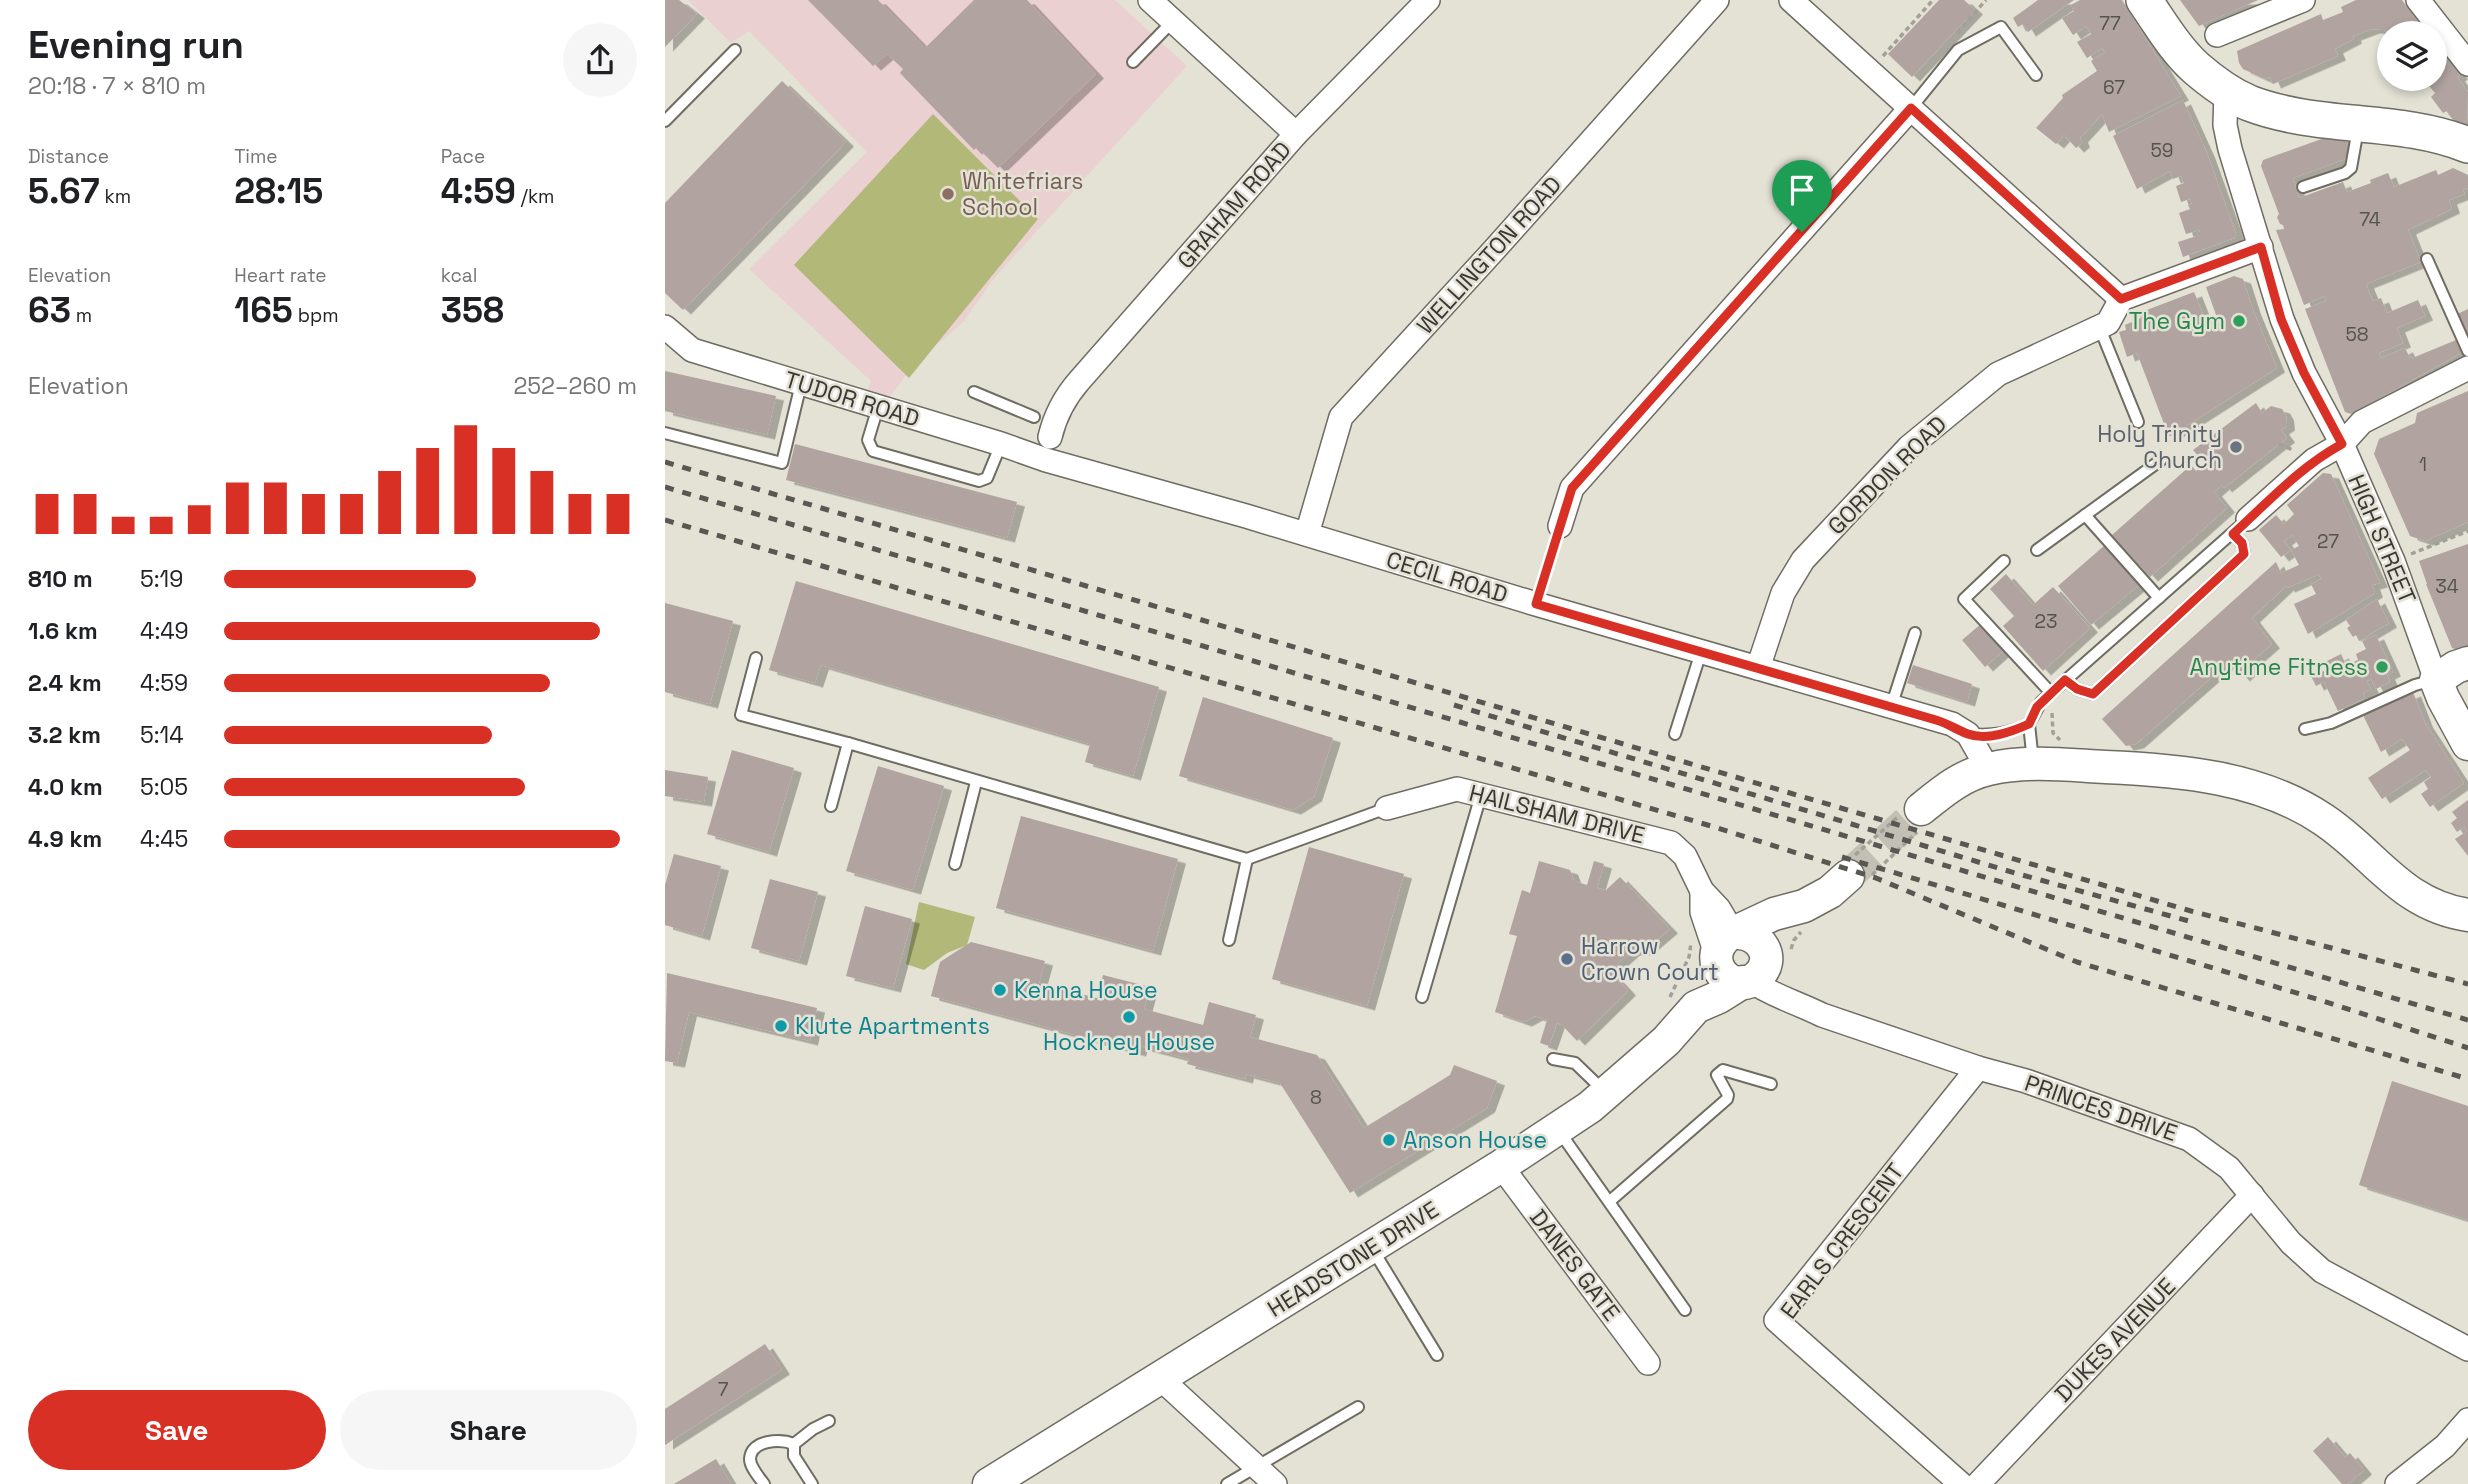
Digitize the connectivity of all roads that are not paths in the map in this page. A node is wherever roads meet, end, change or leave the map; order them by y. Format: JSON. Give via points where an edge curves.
{"nodes":[{"id":1,"x":1150,"y":0,"type":"edge"},
{"id":2,"x":1428,"y":0,"type":"edge"},
{"id":3,"x":1717,"y":0,"type":"edge"},
{"id":4,"x":1791,"y":0,"type":"edge"},
{"id":5,"x":2144,"y":0,"type":"edge"},
{"id":6,"x":2304,"y":0,"type":"edge"},
{"id":7,"x":2417,"y":0,"type":"edge"},
{"id":8,"x":2274,"y":6,"type":"edge"},
{"id":9,"x":1173,"y":21,"type":"junction"},
{"id":10,"x":2217,"y":35,"type":"dead end"},
{"id":11,"x":735,"y":50,"type":"dead end"},
{"id":12,"x":1133,"y":62,"type":"dead end"},
{"id":13,"x":2468,"y":64,"type":"edge"},
{"id":14,"x":2036,"y":75,"type":"dead end"},
{"id":15,"x":2226,"y":91,"type":"junction"},
{"id":16,"x":1911,"y":108,"type":"junction"},
{"id":17,"x":665,"y":121,"type":"edge"},
{"id":18,"x":2359,"y":122,"type":"junction"},
{"id":19,"x":1296,"y":134,"type":"junction"},
{"id":20,"x":2468,"y":145,"type":"edge"},
{"id":21,"x":2303,"y":187,"type":"dead end"},
{"id":22,"x":2261,"y":247,"type":"junction"},
{"id":23,"x":2427,"y":259,"type":"dead end"},
{"id":24,"x":2121,"y":299,"type":"junction"},
{"id":25,"x":2108,"y":323,"type":"junction"},
{"id":26,"x":665,"y":327,"type":"edge"},
{"id":27,"x":2468,"y":351,"type":"edge"},
{"id":28,"x":2468,"y":368,"type":"edge"},
{"id":29,"x":801,"y":384,"type":"junction"},
{"id":30,"x":974,"y":392,"type":"dead end"},
{"id":31,"x":878,"y":407,"type":"junction"},
{"id":32,"x":2138,"y":422,"type":"dead end"},
{"id":33,"x":1046,"y":425,"type":"joint"},
{"id":34,"x":665,"y":433,"type":"edge"},
{"id":35,"x":1000,"y":444,"type":"junction"},
{"id":36,"x":2342,"y":444,"type":"junction"},
{"id":37,"x":1046,"y":460,"type":"joint"},
{"id":38,"x":2161,"y":460,"type":"dead end"},
{"id":39,"x":2085,"y":515,"type":"junction"},
{"id":40,"x":1560,"y":526,"type":"road end"},
{"id":41,"x":2241,"y":526,"type":"junction"},
{"id":42,"x":1307,"y":534,"type":"junction"},
{"id":43,"x":2037,"y":550,"type":"dead end"},
{"id":44,"x":2004,"y":561,"type":"dead end"},
{"id":45,"x":2159,"y":598,"type":"junction"},
{"id":46,"x":1915,"y":633,"type":"dead end"},
{"id":47,"x":1701,"y":652,"type":"junction"},
{"id":48,"x":756,"y":657,"type":"dead end"},
{"id":49,"x":2468,"y":663,"type":"edge"},
{"id":50,"x":1758,"y":668,"type":"junction"},
{"id":51,"x":2065,"y":680,"type":"junction"},
{"id":52,"x":2436,"y":680,"type":"junction"},
{"id":53,"x":2051,"y":693,"type":"junction"},
{"id":54,"x":1891,"y":707,"type":"junction"},
{"id":55,"x":2029,"y":724,"type":"junction"},
{"id":56,"x":2305,"y":729,"type":"dead end"},
{"id":57,"x":1675,"y":734,"type":"dead end"},
{"id":58,"x":1968,"y":734,"type":"junction"},
{"id":59,"x":848,"y":743,"type":"junction"},
{"id":60,"x":2468,"y":744,"type":"edge"},
{"id":61,"x":2033,"y":764,"type":"junction"},
{"id":62,"x":1987,"y":769,"type":"junction"},
{"id":63,"x":976,"y":782,"type":"junction"},
{"id":64,"x":1481,"y":795,"type":"junction"},
{"id":65,"x":831,"y":806,"type":"dead end"},
{"id":66,"x":1387,"y":808,"type":"joint"},
{"id":67,"x":1911,"y":811,"type":"tunnel mouth"},
{"id":68,"x":1247,"y":859,"type":"junction"},
{"id":69,"x":955,"y":864,"type":"dead end"},
{"id":70,"x":1851,"y":866,"type":"tunnel mouth"},
{"id":71,"x":1804,"y":906,"type":"junction"},
{"id":72,"x":2468,"y":915,"type":"edge"},
{"id":73,"x":1229,"y":940,"type":"dead end"},
{"id":74,"x":1725,"y":945,"type":"junction"},
{"id":75,"x":1756,"y":969,"type":"junction"},
{"id":76,"x":1422,"y":997,"type":"dead end"},
{"id":77,"x":1681,"y":1006,"type":"junction"},
{"id":78,"x":1553,"y":1059,"type":"dead end"},
{"id":79,"x":1978,"y":1068,"type":"junction"},
{"id":80,"x":1771,"y":1084,"type":"dead end"},
{"id":81,"x":1606,"y":1093,"type":"junction"},
{"id":82,"x":1558,"y":1128,"type":"junction"},
{"id":83,"x":1501,"y":1167,"type":"junction"},
{"id":84,"x":2252,"y":1195,"type":"junction"},
{"id":85,"x":1610,"y":1201,"type":"junction"},
{"id":86,"x":1372,"y":1247,"type":"junction"},
{"id":87,"x":1685,"y":1310,"type":"dead end"},
{"id":88,"x":2468,"y":1349,"type":"edge"},
{"id":89,"x":1437,"y":1355,"type":"dead end"},
{"id":90,"x":1648,"y":1363,"type":"dead end"},
{"id":91,"x":1160,"y":1378,"type":"junction"},
{"id":92,"x":1358,"y":1407,"type":"dead end"},
{"id":93,"x":2468,"y":1420,"type":"edge"},
{"id":94,"x":829,"y":1421,"type":"dead end"},
{"id":95,"x":794,"y":1444,"type":"junction"},
{"id":96,"x":1256,"y":1466,"type":"junction"},
{"id":97,"x":764,"y":1484,"type":"edge"},
{"id":98,"x":812,"y":1484,"type":"edge"},
{"id":99,"x":989,"y":1484,"type":"edge"},
{"id":100,"x":1227,"y":1484,"type":"edge"},
{"id":101,"x":1275,"y":1484,"type":"edge"},
{"id":102,"x":1961,"y":1484,"type":"edge"},
{"id":103,"x":1978,"y":1484,"type":"edge"},
{"id":104,"x":2397,"y":1484,"type":"edge"}],
"edges":[{"from":1,"to":9,"type":"street"},
{"from":2,"to":19,"type":"street","name":"GRAHAM ROAD"},
{"from":3,"to":42,"type":"street","name":"WELLINGTON ROAD","via":[[1341,417]]},
{"from":4,"to":16,"type":"street"},
{"from":5,"to":15,"type":"main road","via":[[2195,67]]},
{"from":6,"to":8,"type":"street"},
{"from":7,"to":13,"type":"street"},
{"from":8,"to":10,"type":"street"},
{"from":9,"to":12,"type":"lane"},
{"from":9,"to":19,"type":"street"},
{"from":11,"to":17,"type":"lane"},
{"from":14,"to":16,"type":"lane","via":[[2001,27],[1958,50]]},
{"from":15,"to":18,"type":"main road","via":[[2278,111]]},
{"from":15,"to":22,"type":"street","name":"HIGH STREET","via":[[2230,149]]},
{"from":16,"to":24,"type":"street"},
{"from":16,"to":40,"type":"street","via":[[1572,488]]},
{"from":18,"to":20,"type":"main road","via":[[2421,130]]},
{"from":18,"to":21,"type":"lane","via":[[2351,168]]},
{"from":19,"to":33,"type":"street","name":"GRAHAM ROAD","via":[[1074,386]]},
{"from":22,"to":24,"type":"street"},
{"from":22,"to":36,"type":"street","name":"HIGH STREET","via":[[2281,319]]},
{"from":23,"to":27,"type":"lane"},
{"from":24,"to":25,"type":"street"},
{"from":25,"to":32,"type":"lane","via":[[2101,331]]},
{"from":25,"to":50,"type":"street","name":"GORDON ROAD","via":[[1998,374],[1909,447],[1803,560],[1783,593]]},
{"from":26,"to":29,"type":"street","name":"TUDOR ROAD","via":[[692,351]]},
{"from":28,"to":36,"type":"street","via":[[2362,422]]},
{"from":29,"to":31,"type":"street","name":"TUDOR ROAD"},
{"from":29,"to":34,"type":"lane","via":[[782,463]]},
{"from":30,"to":33,"type":"lane"},
{"from":31,"to":35,"type":"street","name":"TUDOR ROAD"},
{"from":31,"to":35,"type":"lane","via":[[869,440],[873,451],[979,481],[987,478]]},
{"from":35,"to":37,"type":"street","name":"TUDOR ROAD"},
{"from":36,"to":41,"type":"street","via":[[2314,460]]},
{"from":36,"to":52,"type":"street","name":"HIGH STREET","via":[[2393,561]]},
{"from":37,"to":42,"type":"street","name":"CECIL ROAD"},
{"from":38,"to":39,"type":"lane"},
{"from":39,"to":43,"type":"lane"},
{"from":39,"to":45,"type":"lane"},
{"from":41,"to":45,"type":"lane"},
{"from":41,"to":51,"type":"lane","via":[[2244,554],[2093,694]]},
{"from":42,"to":47,"type":"street","name":"CECIL ROAD"},
{"from":44,"to":53,"type":"lane","via":[[1964,599]]},
{"from":45,"to":51,"type":"lane"},
{"from":46,"to":54,"type":"lane"},
{"from":47,"to":50,"type":"street","name":"CECIL ROAD"},
{"from":47,"to":57,"type":"lane"},
{"from":48,"to":59,"type":"lane","via":[[741,715]]},
{"from":49,"to":52,"type":"street"},
{"from":50,"to":54,"type":"street","name":"CECIL ROAD"},
{"from":51,"to":53,"type":"lane"},
{"from":52,"to":56,"type":"lane"},
{"from":52,"to":60,"type":"street","name":"HIGH STREET"},
{"from":53,"to":55,"type":"lane"},
{"from":54,"to":58,"type":"street","name":"CECIL ROAD","via":[[1952,724]]},
{"from":55,"to":58,"type":"lane","name":"CECIL ROAD","via":[[1993,736]]},
{"from":55,"to":61,"type":"lane"},
{"from":58,"to":62,"type":"street"},
{"from":59,"to":63,"type":"lane"},
{"from":59,"to":65,"type":"lane"},
{"from":61,"to":62,"type":"street"},
{"from":61,"to":72,"type":"street","via":[[2184,772],[2257,789],[2326,820],[2404,890]]},
{"from":62,"to":67,"type":"street","via":[[1966,776]]},
{"from":63,"to":68,"type":"lane"},
{"from":63,"to":69,"type":"lane"},
{"from":64,"to":66,"type":"street","name":"HAILSHAM DRIVE","via":[[1457,789]]},
{"from":64,"to":74,"type":"street","name":"HAILSHAM DRIVE","via":[[1671,844],[1685,856],[1702,891],[1702,912]]},
{"from":64,"to":76,"type":"lane"},
{"from":66,"to":68,"type":"lane"},
{"from":68,"to":73,"type":"lane"},
{"from":70,"to":71,"type":"street","name":"HEADSTONE DRIVE","via":[[1830,892]]},
{"from":71,"to":74,"type":"street","name":"HEADSTONE DRIVE","via":[[1774,914]]},
{"from":71,"to":75,"type":"street","name":"HEADSTONE DRIVE"},
{"from":74,"to":75,"type":"street","via":[[1752,935],[1763,946]]},
{"from":74,"to":75,"type":"street","via":[[1723,975],[1735,982]]},
{"from":74,"to":77,"type":"street","name":"HEADSTONE DRIVE"},
{"from":75,"to":77,"type":"street","name":"HEADSTONE DRIVE","via":[[1719,997]]},
{"from":75,"to":79,"type":"street","name":"PRINCES DRIVE","via":[[1771,995]]},
{"from":77,"to":81,"type":"street","name":"HEADSTONE DRIVE","via":[[1666,1041]]},
{"from":78,"to":81,"type":"lane","via":[[1575,1063]]},
{"from":79,"to":84,"type":"street","name":"PRINCES DRIVE","via":[[2189,1139],[2229,1168]]},
{"from":79,"to":102,"type":"street","name":"EARLS CRESCENT","via":[[1776,1321]]},
{"from":80,"to":85,"type":"lane","via":[[1719,1071],[1727,1099]]},
{"from":81,"to":82,"type":"street","name":"HEADSTONE DRIVE"},
{"from":82,"to":83,"type":"street","name":"HEADSTONE DRIVE"},
{"from":82,"to":85,"type":"lane"},
{"from":83,"to":86,"type":"street","name":"HEADSTONE DRIVE"},
{"from":83,"to":90,"type":"street","name":"DANES GATE"},
{"from":84,"to":88,"type":"street","name":"PRINCES DRIVE","via":[[2291,1243],[2322,1271]]},
{"from":84,"to":103,"type":"street","name":"DUKES AVENUE"},
{"from":85,"to":87,"type":"lane"},
{"from":86,"to":89,"type":"lane"},
{"from":86,"to":91,"type":"street","name":"HEADSTONE DRIVE"},
{"from":91,"to":96,"type":"street"},
{"from":91,"to":99,"type":"street","name":"HEADSTONE DRIVE"},
{"from":92,"to":96,"type":"lane"},
{"from":93,"to":104,"type":"street","via":[[2445,1446]]},
{"from":94,"to":95,"type":"lane"},
{"from":95,"to":97,"type":"lane","via":[[773,1441],[755,1448],[750,1462]]},
{"from":95,"to":98,"type":"lane","via":[[795,1456]]},
{"from":96,"to":100,"type":"lane"},
{"from":96,"to":101,"type":"street"}]}
